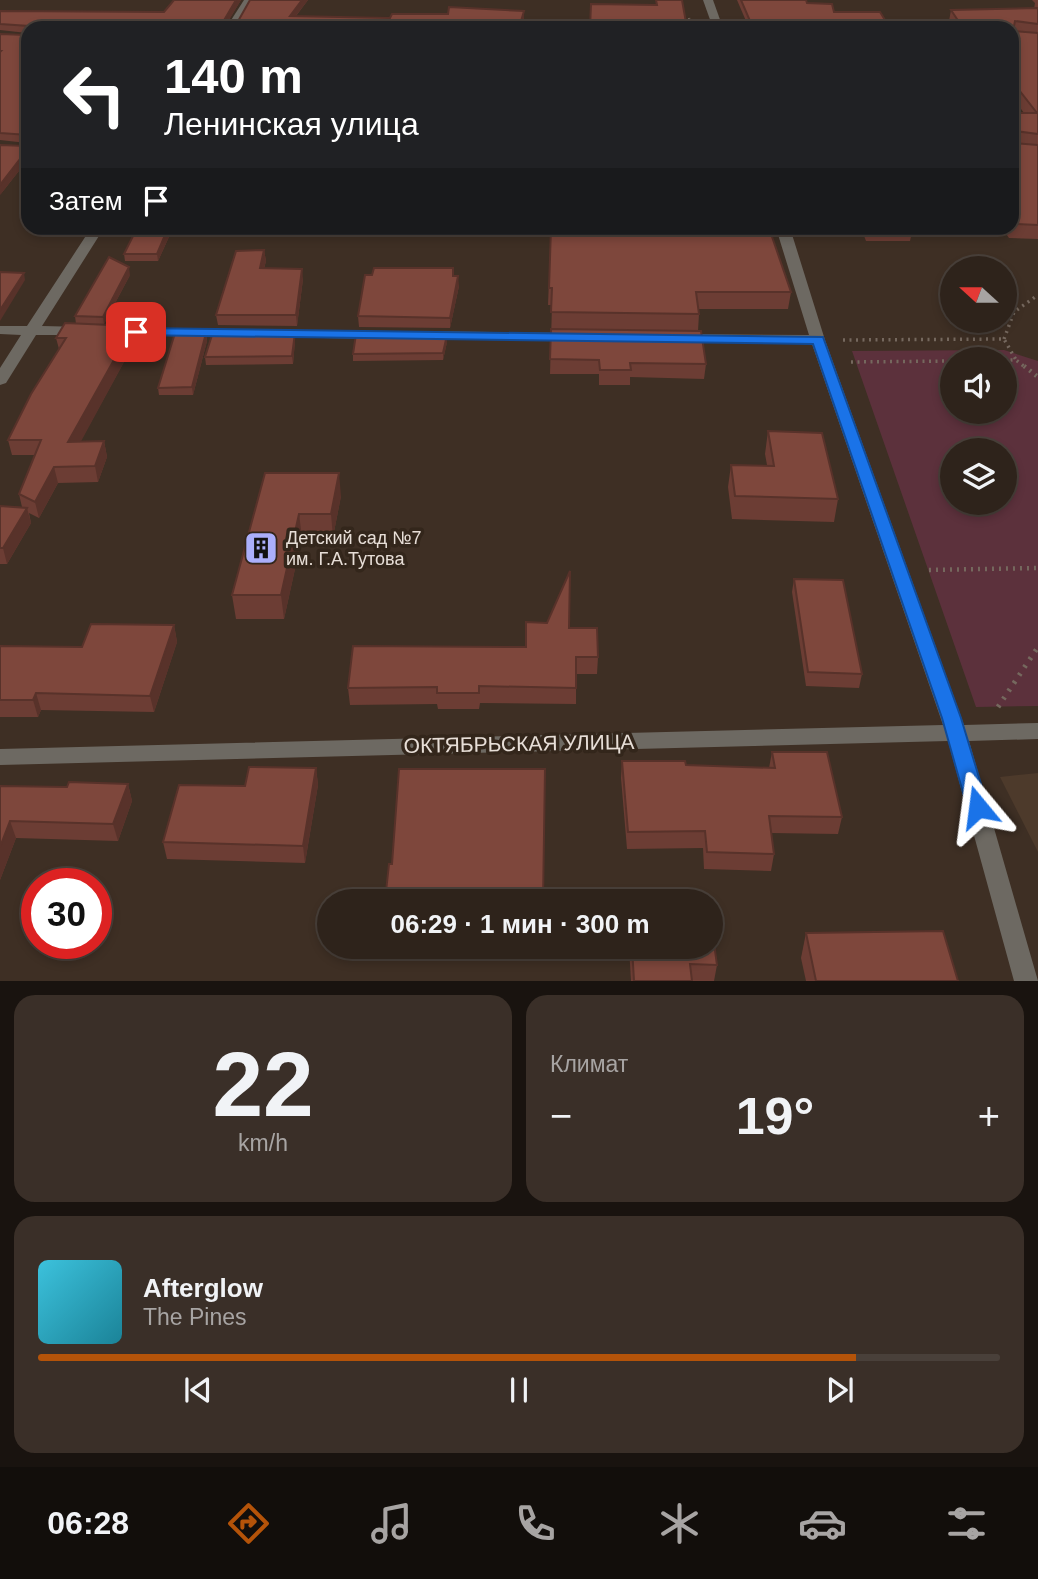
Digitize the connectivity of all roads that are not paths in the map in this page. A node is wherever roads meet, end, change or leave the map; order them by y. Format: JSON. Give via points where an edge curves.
{"nodes":[{"id":1,"x":249,"y":0,"type":"edge"},
{"id":2,"x":708,"y":0,"type":"edge"},
{"id":3,"x":236,"y":21,"type":"edge"},
{"id":4,"x":716,"y":21,"type":"edge"},
{"id":5,"x":92,"y":235,"type":"edge"},
{"id":6,"x":785,"y":235,"type":"edge"},
{"id":7,"x":0,"y":330,"type":"edge"},
{"id":8,"x":29,"y":331,"type":"junction"},
{"id":9,"x":590,"y":337,"type":"edge"},
{"id":10,"x":657,"y":338,"type":"edge"},
{"id":11,"x":818,"y":340,"type":"junction"},
{"id":12,"x":0,"y":380,"type":"edge"},
{"id":13,"x":1038,"y":730,"type":"edge"},
{"id":14,"x":956,"y":732,"type":"junction"},
{"id":15,"x":0,"y":757,"type":"edge"},
{"id":16,"x":1027,"y":981,"type":"edge"}],
"edges":[{"from":1,"to":3,"type":"street"},
{"from":2,"to":4,"type":"street"},
{"from":5,"to":8,"type":"street"},
{"from":6,"to":11,"type":"street"},
{"from":7,"to":8,"type":"street"},
{"from":8,"to":9,"type":"street"},
{"from":8,"to":12,"type":"street"},
{"from":10,"to":11,"type":"street"},
{"from":11,"to":14,"type":"street"},
{"from":13,"to":14,"type":"street","name":"ОКТЯБРЬСКАЯ УЛИЦА"},
{"from":14,"to":15,"type":"street","name":"ОКТЯБРЬСКАЯ УЛИЦА"},
{"from":14,"to":16,"type":"street"}]}
